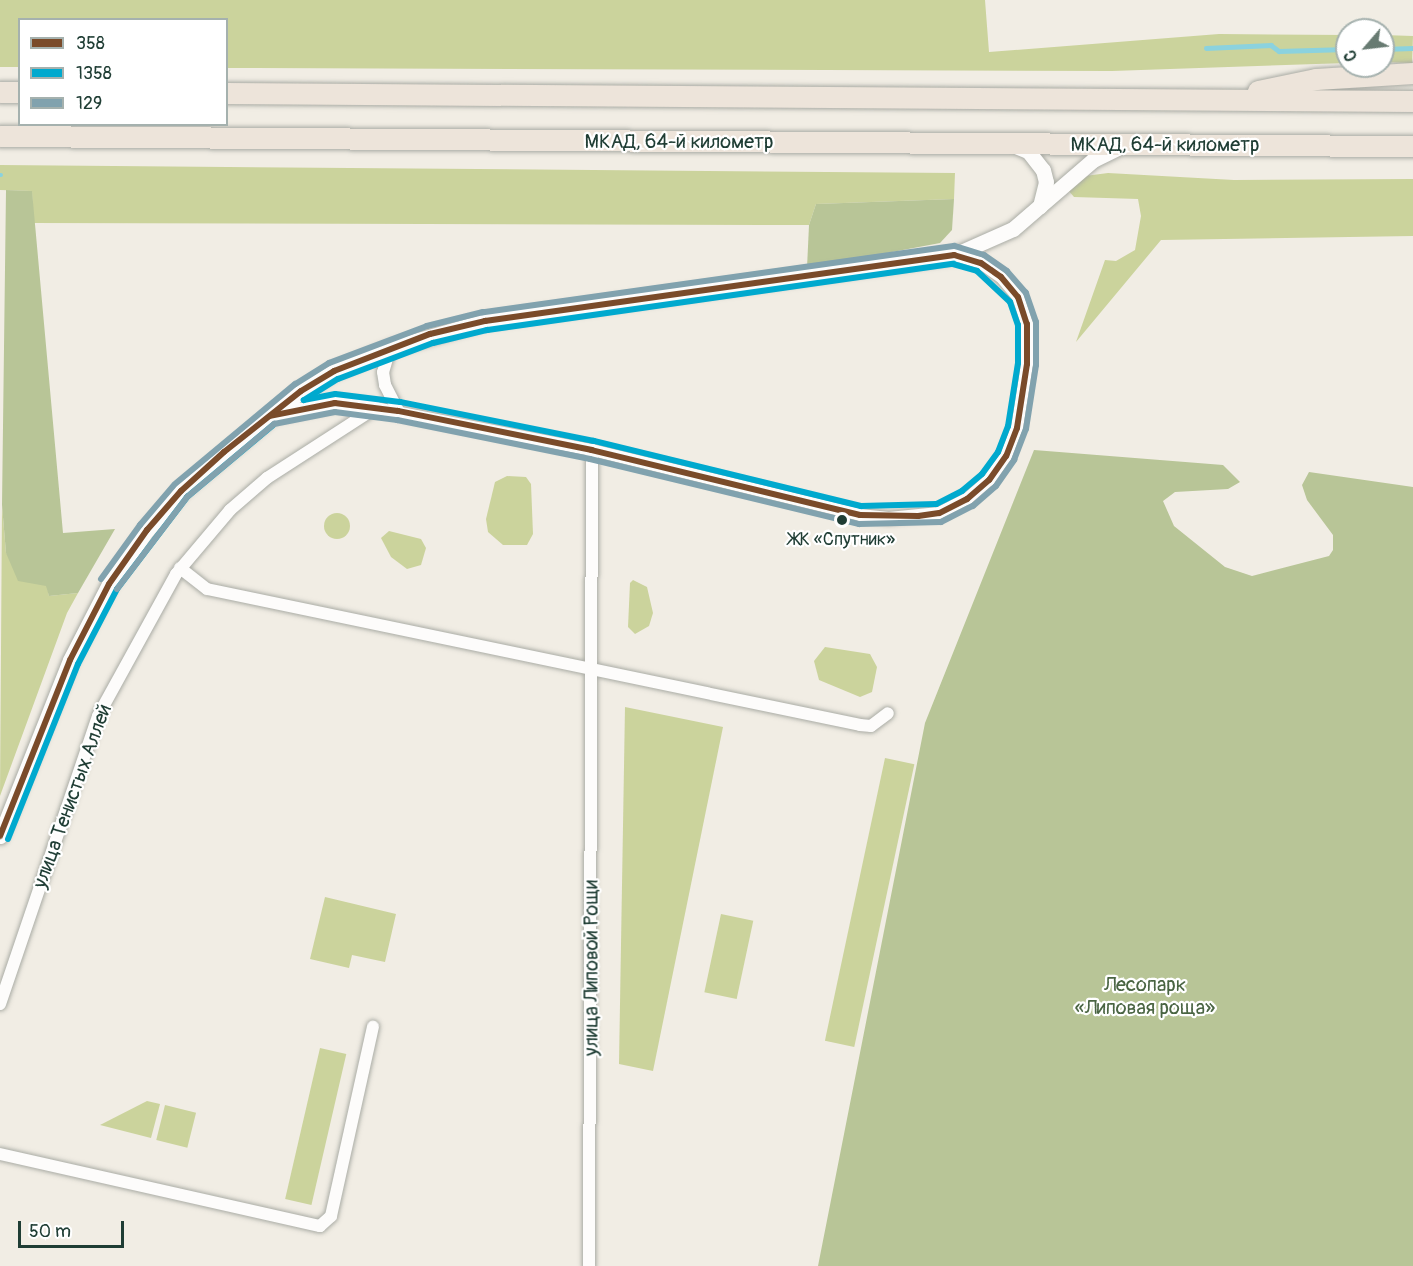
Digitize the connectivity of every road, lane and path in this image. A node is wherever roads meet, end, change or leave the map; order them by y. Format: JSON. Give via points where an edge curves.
{"nodes":[{"id":1,"x":1413,"y":73,"type":"edge"},
{"id":2,"x":0,"y":92,"type":"edge"},
{"id":3,"x":18,"y":92,"type":"edge"},
{"id":4,"x":228,"y":93,"type":"edge"},
{"id":5,"x":1219,"y":99,"type":"junction"},
{"id":6,"x":1413,"y":100,"type":"edge"},
{"id":7,"x":0,"y":136,"type":"edge"},
{"id":8,"x":1007,"y":144,"type":"junction"},
{"id":9,"x":1130,"y":144,"type":"junction"},
{"id":10,"x":1413,"y":146,"type":"edge"},
{"id":11,"x":1040,"y":206,"type":"junction"},
{"id":12,"x":987,"y":242,"type":"junction"},
{"id":13,"x":954,"y":255,"type":"junction"},
{"id":14,"x":986,"y":267,"type":"junction"},
{"id":15,"x":390,"y":348,"type":"junction"},
{"id":16,"x":375,"y":408,"type":"junction"},
{"id":17,"x":398,"y":411,"type":"junction"},
{"id":18,"x":270,"y":416,"type":"junction"},
{"id":19,"x":592,"y":450,"type":"junction"},
{"id":20,"x":180,"y":568,"type":"junction"},
{"id":21,"x":593,"y":669,"type":"junction"},
{"id":22,"x":888,"y":712,"type":"dead end"},
{"id":23,"x":0,"y":836,"type":"edge"},
{"id":24,"x":0,"y":1004,"type":"edge"},
{"id":25,"x":374,"y":1027,"type":"dead end"},
{"id":26,"x":0,"y":1154,"type":"edge"},
{"id":27,"x":589,"y":1266,"type":"edge"}],
"edges":[{"from":1,"to":5,"type":"highway","via":[[1316,79]]},
{"from":2,"to":3,"type":"highway"},
{"from":4,"to":5,"type":"highway"},
{"from":5,"to":6,"type":"highway"},
{"from":7,"to":8,"type":"highway","name":"МКАД, 64-й километр"},
{"from":8,"to":9,"type":"highway","name":"МКАД, 64-й километр"},
{"from":8,"to":11,"type":"street","via":[[1028,151],[1043,170],[1045,194]]},
{"from":9,"to":10,"type":"highway","name":"МКАД, 64-й километр"},
{"from":9,"to":11,"type":"street","via":[[1093,160]]},
{"from":11,"to":12,"type":"street","via":[[1013,228]]},
{"from":12,"to":13,"type":"street"},
{"from":12,"to":14,"type":"street","via":[[983,258]]},
{"from":13,"to":14,"type":"street"},
{"from":13,"to":15,"type":"street","via":[[552,310],[430,334]]},
{"from":14,"to":19,"type":"street","via":[[1018,297],[1027,324],[1027,364],[1017,428],[989,480],[967,499],[939,513],[889,518],[860,515]]},
{"from":15,"to":17,"type":"street","via":[[383,372]]},
{"from":15,"to":18,"type":"street","via":[[334,370]]},
{"from":16,"to":17,"type":"street"},
{"from":16,"to":18,"type":"street","via":[[335,402]]},
{"from":16,"to":20,"type":"street","name":"улица Тенистых Аллей","via":[[267,478],[230,510]]},
{"from":17,"to":19,"type":"street"},
{"from":18,"to":23,"type":"street","via":[[181,491],[147,530],[109,584],[70,660]]},
{"from":19,"to":21,"type":"street","name":"улица Липовой Рощи"},
{"from":20,"to":21,"type":"street","via":[[207,589]]},
{"from":20,"to":24,"type":"street","name":"улица Тенистых Аллей","via":[[98,716]]},
{"from":21,"to":22,"type":"street","via":[[860,725],[871,726]]},
{"from":21,"to":27,"type":"street","name":"улица Липовой Рощи"},
{"from":25,"to":26,"type":"street","via":[[331,1216],[320,1226]]}]}
